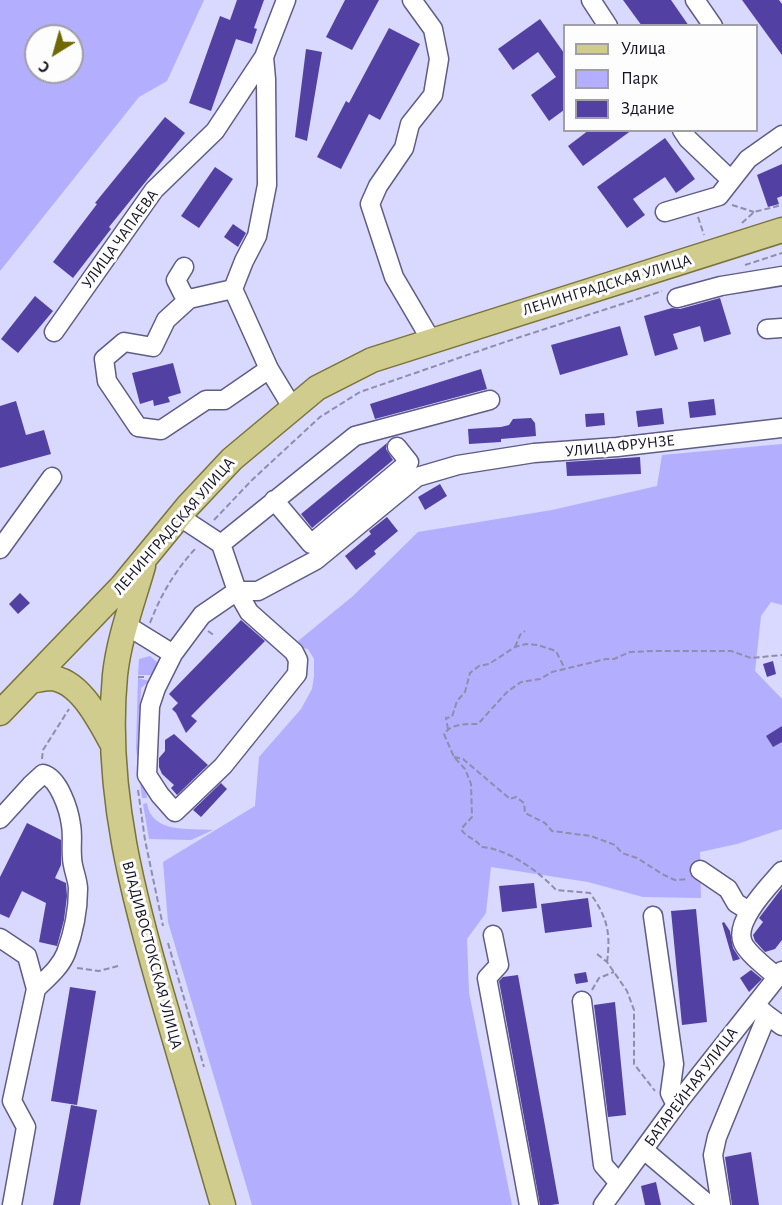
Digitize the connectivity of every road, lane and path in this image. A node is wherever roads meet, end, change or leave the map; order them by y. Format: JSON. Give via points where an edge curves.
{"nodes":[{"id":1,"x":286,"y":0,"type":"edge"},
{"id":2,"x":412,"y":0,"type":"edge"},
{"id":3,"x":591,"y":0,"type":"edge"},
{"id":4,"x":695,"y":0,"type":"edge"},
{"id":5,"x":607,"y":24,"type":"edge"},
{"id":6,"x":712,"y":24,"type":"edge"},
{"id":7,"x":264,"y":57,"type":"junction"},
{"id":8,"x":683,"y":132,"type":"edge"},
{"id":9,"x":782,"y":135,"type":"edge"},
{"id":10,"x":731,"y":180,"type":"junction"},
{"id":11,"x":727,"y":203,"type":"dead end"},
{"id":12,"x":782,"y":205,"type":"edge"},
{"id":13,"x":665,"y":212,"type":"dead end"},
{"id":14,"x":754,"y":212,"type":"junction"},
{"id":15,"x":739,"y":225,"type":"dead end"},
{"id":16,"x":782,"y":230,"type":"edge"},
{"id":17,"x":712,"y":233,"type":"dead end"},
{"id":18,"x":704,"y":236,"type":"dead end"},
{"id":19,"x":782,"y":253,"type":"edge"},
{"id":20,"x":744,"y":266,"type":"dead end"},
{"id":21,"x":184,"y":267,"type":"dead end"},
{"id":22,"x":782,"y":276,"type":"edge"},
{"id":23,"x":233,"y":289,"type":"junction"},
{"id":24,"x":672,"y":294,"type":"joint"},
{"id":25,"x":189,"y":299,"type":"junction"},
{"id":26,"x":54,"y":332,"type":"dead end"},
{"id":27,"x":431,"y":340,"type":"junction"},
{"id":28,"x":269,"y":369,"type":"junction"},
{"id":29,"x":490,"y":400,"type":"dead end"},
{"id":30,"x":292,"y":407,"type":"junction"},
{"id":31,"x":782,"y":428,"type":"edge"},
{"id":32,"x":397,"y":447,"type":"dead end"},
{"id":33,"x":52,"y":477,"type":"dead end"},
{"id":34,"x":274,"y":500,"type":"junction"},
{"id":35,"x":180,"y":517,"type":"junction"},
{"id":36,"x":203,"y":532,"type":"junction"},
{"id":37,"x":221,"y":544,"type":"junction"},
{"id":38,"x":0,"y":549,"type":"edge"},
{"id":39,"x":145,"y":560,"type":"junction"},
{"id":40,"x":237,"y":591,"type":"junction"},
{"id":41,"x":85,"y":624,"type":"junction"},
{"id":42,"x":135,"y":631,"type":"junction"},
{"id":43,"x":525,"y":631,"type":"dead end"},
{"id":44,"x":515,"y":647,"type":"junction"},
{"id":45,"x":120,"y":650,"type":"junction"},
{"id":46,"x":173,"y":654,"type":"junction"},
{"id":47,"x":782,"y":655,"type":"edge"},
{"id":48,"x":564,"y":669,"type":"junction"},
{"id":49,"x":31,"y":681,"type":"junction"},
{"id":50,"x":69,"y":709,"type":"dead end"},
{"id":51,"x":0,"y":713,"type":"edge"},
{"id":52,"x":448,"y":729,"type":"junction"},
{"id":53,"x":113,"y":745,"type":"junction"},
{"id":54,"x":454,"y":757,"type":"junction"},
{"id":55,"x":39,"y":777,"type":"junction"},
{"id":56,"x":137,"y":786,"type":"dead end"},
{"id":57,"x":0,"y":819,"type":"edge"},
{"id":58,"x":700,"y":870,"type":"joint"},
{"id":59,"x":782,"y":871,"type":"edge"},
{"id":60,"x":749,"y":912,"type":"junction"},
{"id":61,"x":653,"y":916,"type":"dead end"},
{"id":62,"x":164,"y":929,"type":"dead end"},
{"id":63,"x":493,"y":935,"type":"dead end"},
{"id":64,"x":0,"y":938,"type":"edge"},
{"id":65,"x":167,"y":941,"type":"dead end"},
{"id":66,"x":597,"y":954,"type":"dead end"},
{"id":67,"x":607,"y":962,"type":"junction"},
{"id":68,"x":60,"y":965,"type":"junction"},
{"id":69,"x":118,"y":966,"type":"dead end"},
{"id":70,"x":614,"y":972,"type":"junction"},
{"id":71,"x":779,"y":974,"type":"edge"},
{"id":72,"x":36,"y":989,"type":"junction"},
{"id":73,"x":582,"y":1000,"type":"joint"},
{"id":74,"x":761,"y":1010,"type":"junction"},
{"id":75,"x":782,"y":1026,"type":"edge"},
{"id":76,"x":206,"y":1075,"type":"dead end"},
{"id":77,"x":673,"y":1099,"type":"junction"},
{"id":78,"x":644,"y":1150,"type":"junction"},
{"id":79,"x":619,"y":1183,"type":"junction"},
{"id":80,"x":12,"y":1205,"type":"edge"},
{"id":81,"x":223,"y":1205,"type":"edge"},
{"id":82,"x":530,"y":1205,"type":"edge"},
{"id":83,"x":603,"y":1205,"type":"edge"},
{"id":84,"x":709,"y":1205,"type":"edge"},
{"id":85,"x":721,"y":1205,"type":"edge"}],
"edges":[{"from":1,"to":7,"type":"street","name":"УЛИЦА ЧАПАЕВА"},
{"from":2,"to":27,"type":"street","via":[[434,29],[439,59],[433,95],[410,124],[404,148],[370,204],[394,277]]},
{"from":3,"to":5,"type":"street"},
{"from":4,"to":6,"type":"street"},
{"from":7,"to":23,"type":"street","via":[[267,185],[258,236]]},
{"from":7,"to":26,"type":"street","name":"УЛИЦА ЧАПАЕВА","via":[[215,131],[154,190]]},
{"from":8,"to":10,"type":"street"},
{"from":9,"to":10,"type":"street","via":[[748,159]]},
{"from":10,"to":13,"type":"street","via":[[719,195]]},
{"from":11,"to":14,"type":"path"},
{"from":12,"to":14,"type":"path"},
{"from":14,"to":15,"type":"path"},
{"from":16,"to":27,"type":"main road","name":"ЛЕНИНГРАДСКАЯ УЛИЦА"},
{"from":17,"to":18,"type":"path"},
{"from":19,"to":20,"type":"path"},
{"from":21,"to":25,"type":"street","via":[[176,280]]},
{"from":22,"to":24,"type":"street"},
{"from":23,"to":25,"type":"street"},
{"from":23,"to":28,"type":"street"},
{"from":24,"to":36,"type":"path","via":[[505,342],[360,392],[297,437]]},
{"from":25,"to":28,"type":"street","via":[[166,320],[153,347],[124,342],[104,359],[107,381],[138,427],[161,429],[206,400],[224,400]]},
{"from":27,"to":30,"type":"main road","name":"ЛЕНИНГРАДСКАЯ УЛИЦА","via":[[345,372]]},
{"from":28,"to":30,"type":"street"},
{"from":29,"to":34,"type":"street","via":[[355,436]]},
{"from":30,"to":35,"type":"main road","name":"ЛЕНИНГРАДСКАЯ УЛИЦА","via":[[232,459]]},
{"from":31,"to":40,"type":"street","name":"УЛИЦА ФРУНЗЕ","via":[[534,453],[458,465],[417,477],[316,560],[258,591]]},
{"from":32,"to":34,"type":"street","via":[[409,462],[311,544]]},
{"from":33,"to":38,"type":"street"},
{"from":34,"to":37,"type":"street"},
{"from":35,"to":36,"type":"street"},
{"from":35,"to":39,"type":"main road","name":"ЛЕНИНГРАДСКАЯ УЛИЦА"},
{"from":36,"to":37,"type":"street"},
{"from":36,"to":42,"type":"path"},
{"from":37,"to":40,"type":"street"},
{"from":39,"to":41,"type":"main road","name":"ЛЕНИНГРАДСКАЯ УЛИЦА"},
{"from":39,"to":42,"type":"main road","name":"ВЛАДИВОСТОКСКАЯ УЛИЦА"},
{"from":40,"to":46,"type":"street","via":[[202,615]]},
{"from":40,"to":46,"type":"street","via":[[249,612],[294,652],[297,674],[223,766],[175,812],[147,775],[150,706]]},
{"from":41,"to":45,"type":"main road","via":[[110,624]]},
{"from":41,"to":49,"type":"main road","name":"ЛЕНИНГРАДСКАЯ УЛИЦА"},
{"from":42,"to":45,"type":"main road","name":"ВЛАДИВОСТОКСКАЯ УЛИЦА"},
{"from":42,"to":46,"type":"street"},
{"from":43,"to":44,"type":"path"},
{"from":44,"to":48,"type":"path","via":[[538,645],[556,651]]},
{"from":44,"to":52,"type":"path","via":[[470,673],[452,717],[446,718]]},
{"from":45,"to":53,"type":"main road","name":"ВЛАДИВОСТОКСКАЯ УЛИЦА","via":[[115,674]]},
{"from":47,"to":48,"type":"path","via":[[751,658],[731,651],[630,652]]},
{"from":48,"to":52,"type":"path","via":[[521,682],[478,724]]},
{"from":49,"to":51,"type":"main road","name":"ЛЕНИНГРАДСКАЯ УЛИЦА"},
{"from":49,"to":53,"type":"main road","via":[[48,678],[67,683],[87,701]]},
{"from":50,"to":55,"type":"path","via":[[44,750]]},
{"from":52,"to":54,"type":"path","via":[[444,734]]},
{"from":53,"to":81,"type":"main road","name":"ВЛАДИВОСТОКСКАЯ УЛИЦА","via":[[123,845],[142,928]]},
{"from":54,"to":58,"type":"path","via":[[463,759],[510,799],[516,797],[524,803],[525,813],[552,831],[591,836],[615,845],[622,853],[675,880],[688,879]]},
{"from":54,"to":67,"type":"path","via":[[471,784],[472,818],[461,829],[466,836],[481,847],[518,858],[556,890],[590,892],[602,909],[609,932]]},
{"from":55,"to":57,"type":"street"},
{"from":55,"to":68,"type":"street","via":[[45,774],[54,781],[71,823],[78,887],[74,925]]},
{"from":56,"to":62,"type":"path"},
{"from":58,"to":60,"type":"street","via":[[728,889],[736,903]]},
{"from":59,"to":60,"type":"street"},
{"from":60,"to":71,"type":"street","via":[[741,932],[744,944]]},
{"from":61,"to":77,"type":"street","via":[[674,1064]]},
{"from":63,"to":82,"type":"street","via":[[499,965],[487,978]]},
{"from":64,"to":72,"type":"street","via":[[27,956]]},
{"from":65,"to":76,"type":"path"},
{"from":66,"to":67,"type":"path"},
{"from":67,"to":70,"type":"path"},
{"from":68,"to":69,"type":"path","via":[[99,971]]},
{"from":68,"to":72,"type":"street"},
{"from":70,"to":73,"type":"path","via":[[599,978]]},
{"from":70,"to":77,"type":"path","via":[[634,1010],[634,1064],[655,1092]]},
{"from":71,"to":74,"type":"street","name":"БАТАРЕЙНАЯ УЛИЦА"},
{"from":72,"to":80,"type":"street","via":[[12,1101],[26,1127]]},
{"from":73,"to":79,"type":"street","via":[[603,1165]]},
{"from":74,"to":75,"type":"street"},
{"from":74,"to":77,"type":"street","name":"БАТАРЕЙНАЯ УЛИЦА"},
{"from":74,"to":85,"type":"street","via":[[712,1155]]},
{"from":77,"to":78,"type":"street","name":"БАТАРЕЙНАЯ УЛИЦА"},
{"from":78,"to":79,"type":"street","name":"БАТАРЕЙНАЯ УЛИЦА"},
{"from":78,"to":84,"type":"street"},
{"from":79,"to":83,"type":"street","name":"БАТАРЕЙНАЯ УЛИЦА"}]}
